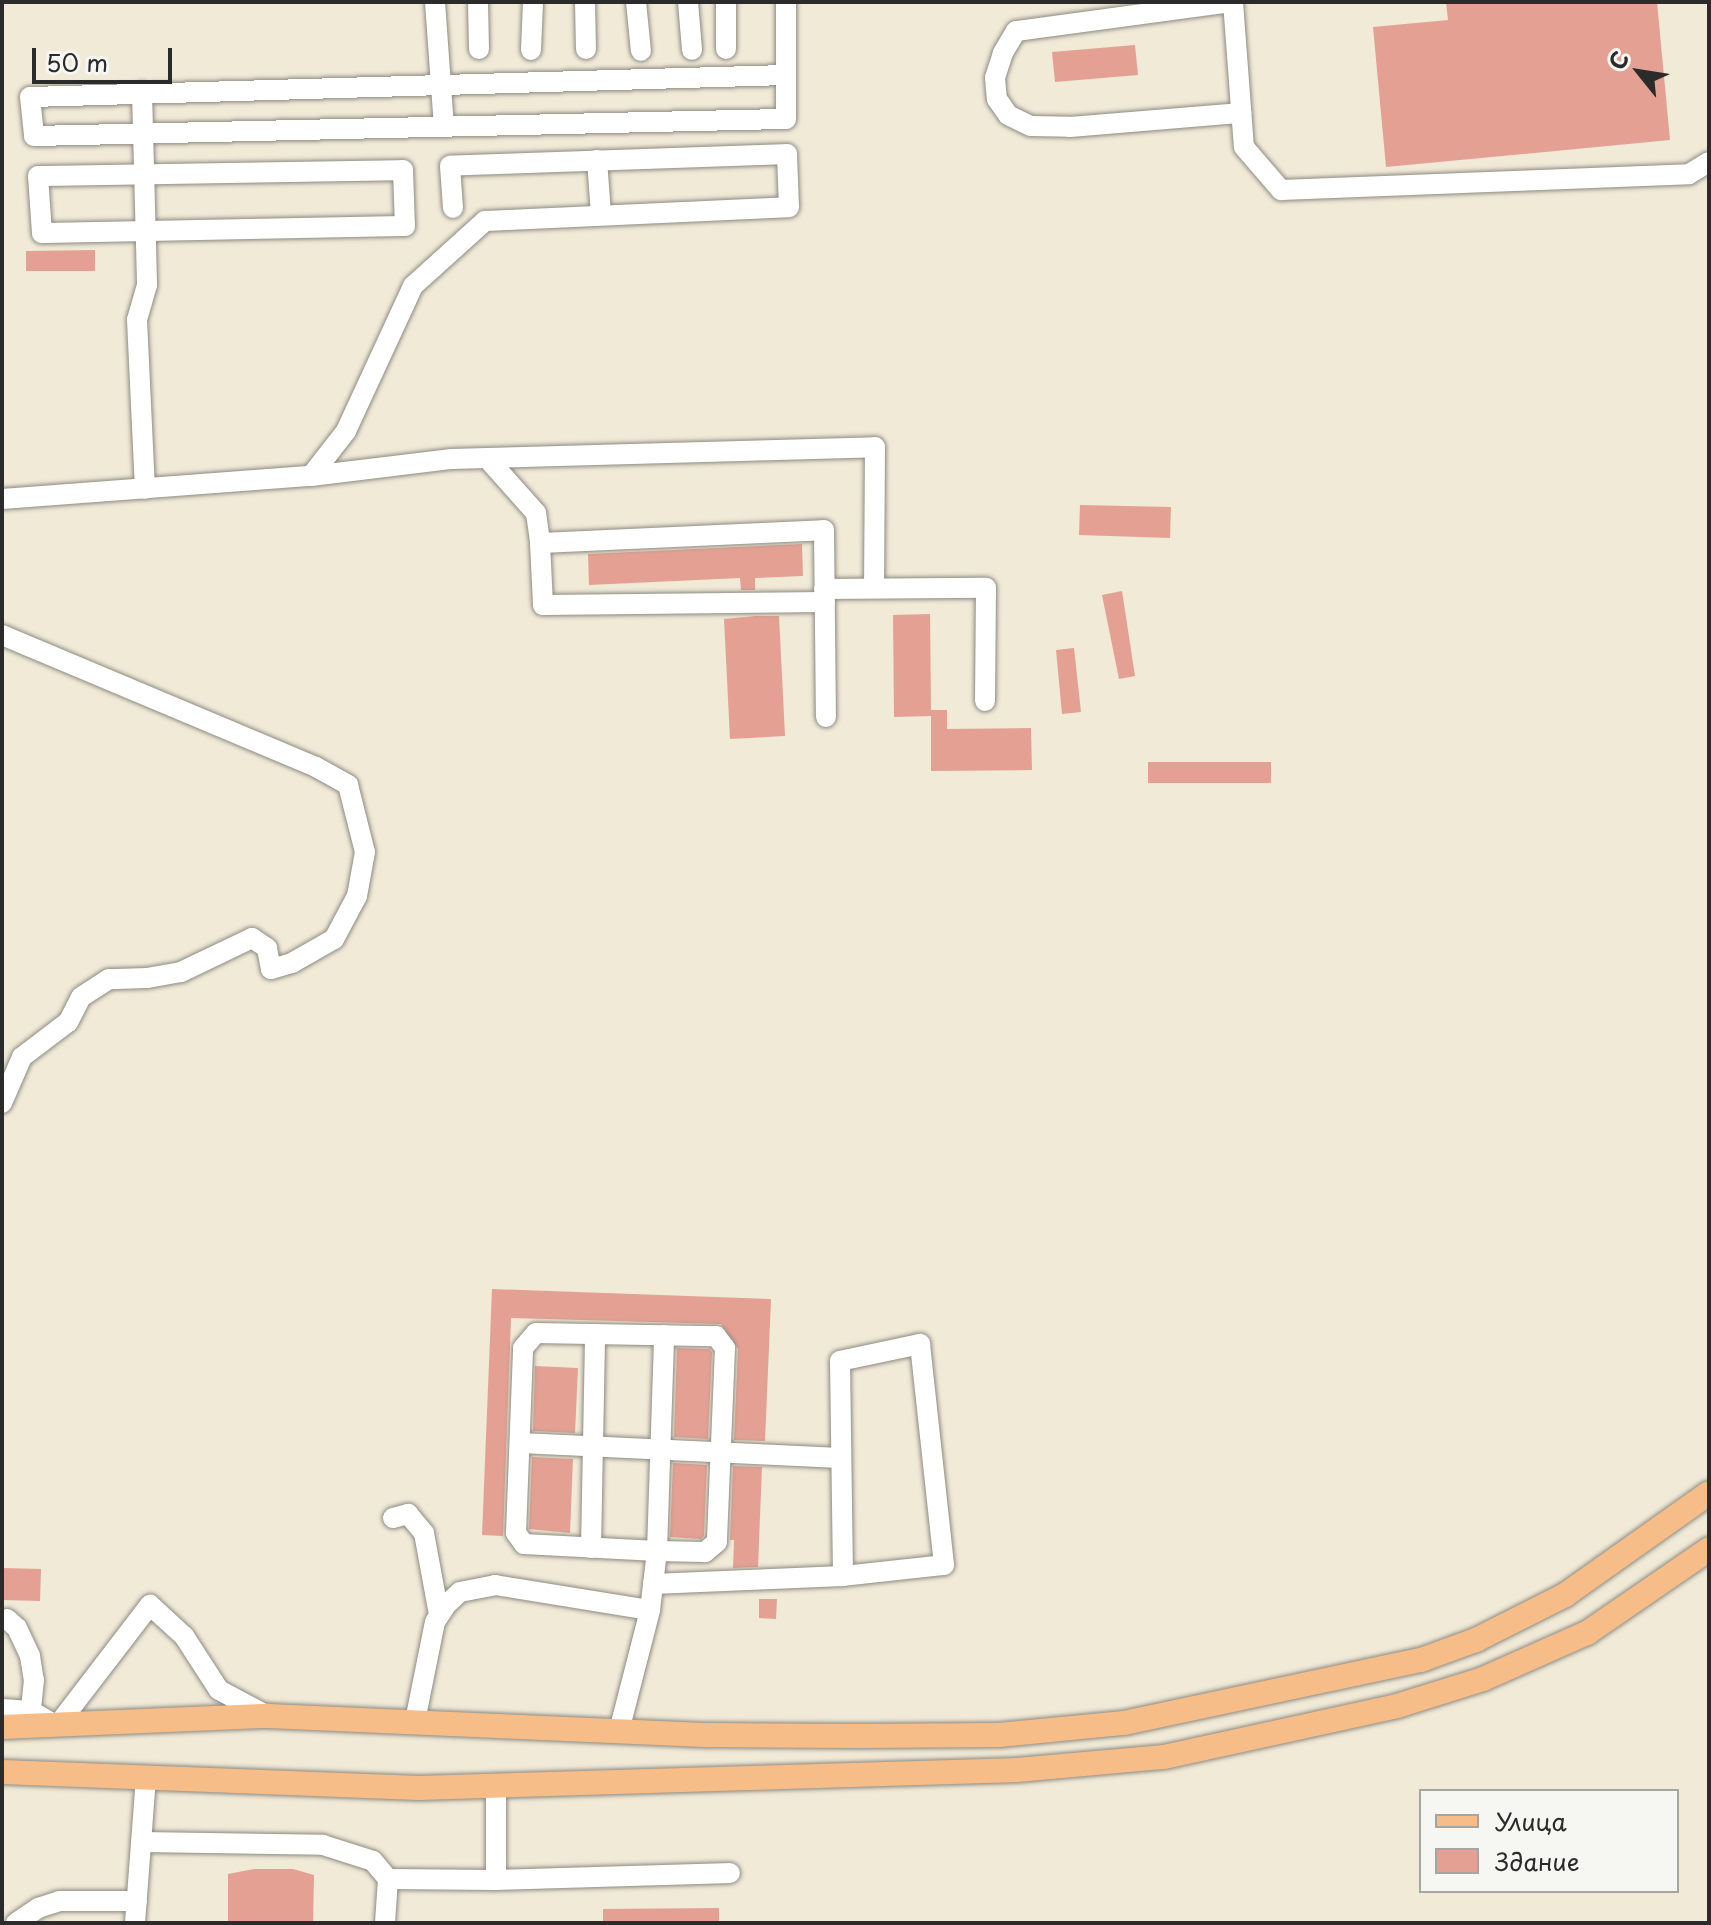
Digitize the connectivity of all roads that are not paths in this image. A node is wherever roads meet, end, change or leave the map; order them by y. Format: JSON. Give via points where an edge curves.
{"nodes":[{"id":1,"x":435,"y":2,"type":"edge"},
{"id":2,"x":478,"y":2,"type":"edge"},
{"id":3,"x":533,"y":2,"type":"edge"},
{"id":4,"x":585,"y":2,"type":"edge"},
{"id":5,"x":636,"y":2,"type":"edge"},
{"id":6,"x":688,"y":2,"type":"edge"},
{"id":7,"x":726,"y":2,"type":"edge"},
{"id":8,"x":786,"y":2,"type":"edge"},
{"id":9,"x":1232,"y":2,"type":"edge"},
{"id":10,"x":479,"y":49,"type":"dead end"},
{"id":11,"x":586,"y":49,"type":"dead end"},
{"id":12,"x":726,"y":49,"type":"dead end"},
{"id":13,"x":531,"y":50,"type":"dead end"},
{"id":14,"x":692,"y":50,"type":"dead end"},
{"id":15,"x":641,"y":51,"type":"dead end"},
{"id":16,"x":786,"y":75,"type":"junction"},
{"id":17,"x":440,"y":85,"type":"junction"},
{"id":18,"x":142,"y":92,"type":"junction"},
{"id":19,"x":1241,"y":113,"type":"junction"},
{"id":20,"x":444,"y":127,"type":"junction"},
{"id":21,"x":143,"y":133,"type":"junction"},
{"id":22,"x":597,"y":160,"type":"junction"},
{"id":23,"x":1709,"y":162,"type":"edge"},
{"id":24,"x":144,"y":175,"type":"junction"},
{"id":25,"x":453,"y":208,"type":"dead end"},
{"id":26,"x":601,"y":215,"type":"junction"},
{"id":27,"x":146,"y":230,"type":"junction"},
{"id":28,"x":487,"y":458,"type":"junction"},
{"id":29,"x":311,"y":476,"type":"junction"},
{"id":30,"x":145,"y":489,"type":"junction"},
{"id":31,"x":2,"y":499,"type":"edge"},
{"id":32,"x":540,"y":543,"type":"junction"},
{"id":33,"x":874,"y":587,"type":"junction"},
{"id":34,"x":825,"y":595,"type":"junction"},
{"id":35,"x":2,"y":635,"type":"edge"},
{"id":36,"x":985,"y":701,"type":"dead end"},
{"id":37,"x":826,"y":717,"type":"dead end"},
{"id":38,"x":2,"y":1103,"type":"edge"},
{"id":39,"x":595,"y":1334,"type":"junction"},
{"id":40,"x":664,"y":1335,"type":"junction"},
{"id":41,"x":520,"y":1443,"type":"junction"},
{"id":42,"x":593,"y":1447,"type":"junction"},
{"id":43,"x":660,"y":1450,"type":"junction"},
{"id":44,"x":721,"y":1454,"type":"junction"},
{"id":45,"x":841,"y":1458,"type":"junction"},
{"id":46,"x":1709,"y":1493,"type":"edge"},
{"id":47,"x":393,"y":1518,"type":"dead end"},
{"id":48,"x":591,"y":1548,"type":"junction"},
{"id":49,"x":1709,"y":1549,"type":"edge"},
{"id":50,"x":657,"y":1551,"type":"junction"},
{"id":51,"x":843,"y":1576,"type":"junction"},
{"id":52,"x":653,"y":1584,"type":"junction"},
{"id":53,"x":650,"y":1610,"type":"junction"},
{"id":54,"x":439,"y":1615,"type":"junction"},
{"id":55,"x":7,"y":1619,"type":"dead end"},
{"id":56,"x":2,"y":1709,"type":"edge"},
{"id":57,"x":31,"y":1711,"type":"junction"},
{"id":58,"x":268,"y":1716,"type":"junction"},
{"id":59,"x":415,"y":1721,"type":"junction"},
{"id":60,"x":57,"y":1726,"type":"junction"},
{"id":61,"x":2,"y":1727,"type":"edge"},
{"id":62,"x":619,"y":1731,"type":"junction"},
{"id":63,"x":2,"y":1772,"type":"edge"},
{"id":64,"x":34,"y":1772,"type":"junction"},
{"id":65,"x":146,"y":1777,"type":"junction"},
{"id":66,"x":2,"y":1786,"type":"edge"},
{"id":67,"x":496,"y":1786,"type":"junction"},
{"id":68,"x":141,"y":1842,"type":"junction"},
{"id":69,"x":730,"y":1873,"type":"dead end"},
{"id":70,"x":388,"y":1879,"type":"junction"},
{"id":71,"x":496,"y":1880,"type":"junction"},
{"id":72,"x":137,"y":1901,"type":"junction"},
{"id":73,"x":16,"y":1923,"type":"edge"},
{"id":74,"x":135,"y":1923,"type":"edge"},
{"id":75,"x":385,"y":1923,"type":"edge"}],
"edges":[{"from":1,"to":17,"type":"street"},
{"from":2,"to":10,"type":"street"},
{"from":3,"to":13,"type":"street"},
{"from":4,"to":11,"type":"street"},
{"from":5,"to":15,"type":"street"},
{"from":6,"to":14,"type":"street"},
{"from":7,"to":12,"type":"street"},
{"from":8,"to":16,"type":"street"},
{"from":9,"to":19,"type":"street"},
{"from":9,"to":19,"type":"street","via":[[1016,31],[995,78],[997,99],[1008,115],[1031,126]]},
{"from":16,"to":17,"type":"street"},
{"from":16,"to":20,"type":"street","via":[[786,119]]},
{"from":17,"to":18,"type":"street"},
{"from":17,"to":20,"type":"street"},
{"from":18,"to":21,"type":"street"},
{"from":18,"to":21,"type":"street","via":[[30,97],[34,136]]},
{"from":19,"to":23,"type":"street","via":[[1244,147],[1281,190],[1689,174]]},
{"from":20,"to":21,"type":"street"},
{"from":21,"to":24,"type":"street"},
{"from":22,"to":25,"type":"street","via":[[450,166]]},
{"from":22,"to":26,"type":"street"},
{"from":22,"to":26,"type":"street","via":[[787,154],[789,207]]},
{"from":24,"to":27,"type":"street"},
{"from":24,"to":27,"type":"street","via":[[38,176],[42,233]]},
{"from":24,"to":27,"type":"street","via":[[403,170],[405,226]]},
{"from":26,"to":29,"type":"street","via":[[485,221],[413,286],[346,431]]},
{"from":27,"to":30,"type":"street","via":[[147,285],[137,320]]},
{"from":28,"to":29,"type":"street"},
{"from":28,"to":32,"type":"street","via":[[536,513]]},
{"from":28,"to":33,"type":"street","via":[[875,447]]},
{"from":29,"to":30,"type":"street"},
{"from":30,"to":31,"type":"street"},
{"from":32,"to":34,"type":"street","via":[[543,605]]},
{"from":32,"to":34,"type":"street","via":[[824,530]]},
{"from":33,"to":34,"type":"street"},
{"from":33,"to":36,"type":"street","via":[[986,588]]},
{"from":34,"to":37,"type":"street"},
{"from":35,"to":38,"type":"street","via":[[348,785],[365,852],[357,896],[334,939],[271,969],[267,948],[252,938],[181,972],[109,979],[81,997],[68,1022],[22,1057]]},
{"from":39,"to":40,"type":"street"},
{"from":39,"to":41,"type":"street","via":[[536,1333],[523,1348]]},
{"from":39,"to":42,"type":"street"},
{"from":40,"to":43,"type":"street"},
{"from":40,"to":44,"type":"street","via":[[716,1336],[725,1348]]},
{"from":41,"to":42,"type":"street"},
{"from":41,"to":48,"type":"street","via":[[516,1533],[524,1544]]},
{"from":42,"to":43,"type":"street"},
{"from":42,"to":48,"type":"street"},
{"from":43,"to":44,"type":"street"},
{"from":43,"to":50,"type":"street"},
{"from":44,"to":45,"type":"street"},
{"from":44,"to":50,"type":"street","via":[[717,1542],[705,1552]]},
{"from":45,"to":51,"type":"street"},
{"from":45,"to":51,"type":"street","via":[[840,1361],[920,1344],[944,1565]]},
{"from":46,"to":62,"type":"main road","via":[[1565,1595],[1476,1640],[1421,1660],[1261,1695],[1124,1723],[999,1735]]},
{"from":47,"to":54,"type":"street","via":[[408,1514],[424,1533]]},
{"from":48,"to":50,"type":"street"},
{"from":49,"to":67,"type":"main road","via":[[1587,1633],[1483,1679],[1397,1706],[1164,1757],[1017,1770]]},
{"from":50,"to":52,"type":"street"},
{"from":51,"to":52,"type":"street"},
{"from":52,"to":53,"type":"street"},
{"from":53,"to":54,"type":"street","via":[[495,1585],[460,1592]]},
{"from":53,"to":62,"type":"street"},
{"from":54,"to":59,"type":"street"},
{"from":55,"to":57,"type":"street","via":[[30,1656]]},
{"from":56,"to":57,"type":"street"},
{"from":57,"to":60,"type":"street"},
{"from":58,"to":59,"type":"main road"},
{"from":58,"to":60,"type":"main road"},
{"from":58,"to":60,"type":"street","via":[[219,1690],[184,1636],[150,1605]]},
{"from":59,"to":62,"type":"main road"},
{"from":60,"to":61,"type":"main road"},
{"from":63,"to":64,"type":"main road"},
{"from":64,"to":65,"type":"main road"},
{"from":64,"to":66,"type":"street"},
{"from":65,"to":67,"type":"main road"},
{"from":65,"to":68,"type":"street"},
{"from":67,"to":71,"type":"street"},
{"from":68,"to":70,"type":"street","via":[[323,1845],[373,1861]]},
{"from":68,"to":72,"type":"street"},
{"from":69,"to":71,"type":"street"},
{"from":70,"to":71,"type":"street"},
{"from":70,"to":75,"type":"street"},
{"from":72,"to":73,"type":"street","via":[[59,1901]]},
{"from":72,"to":74,"type":"street"}]}
